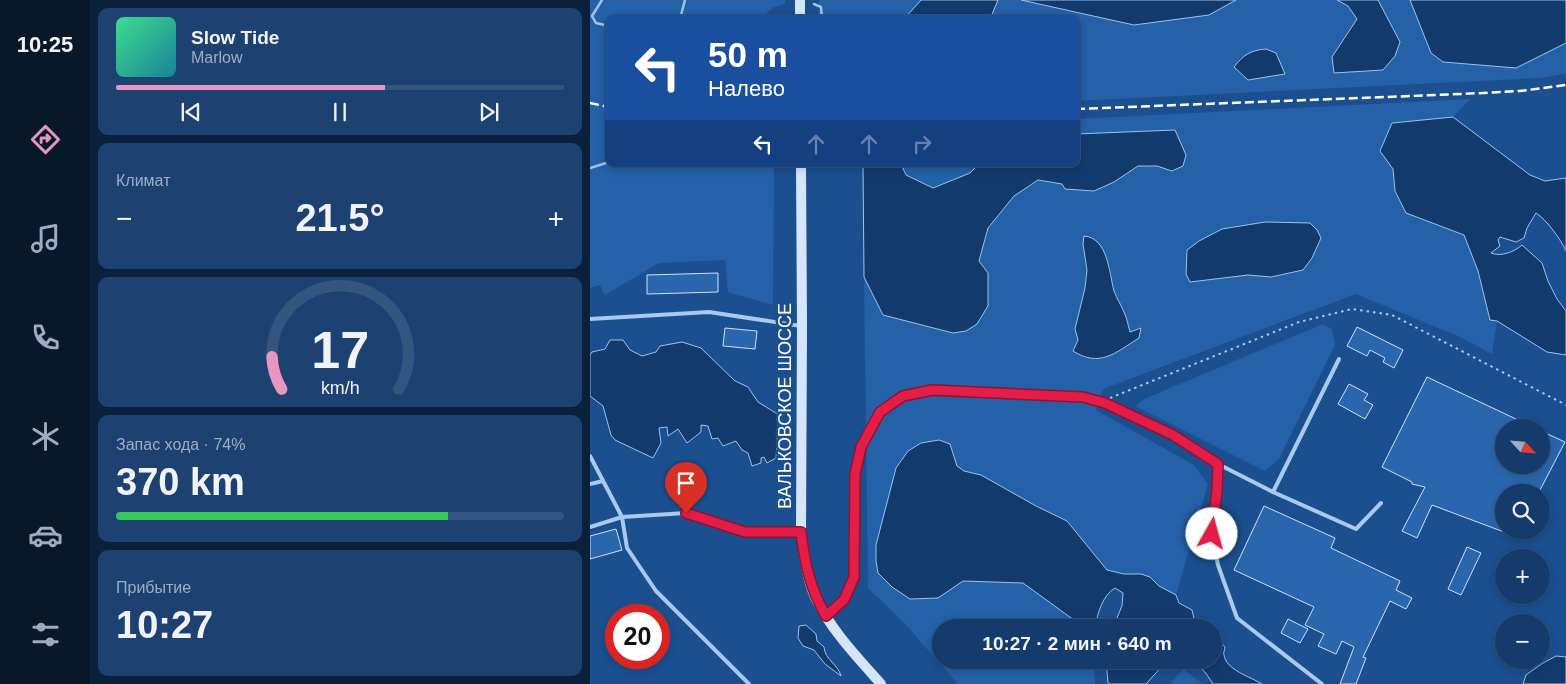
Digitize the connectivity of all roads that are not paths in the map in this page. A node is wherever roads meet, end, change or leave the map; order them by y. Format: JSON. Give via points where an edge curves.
{"nodes":[{"id":1,"x":800,"y":0,"type":"edge"},
{"id":2,"x":800,"y":15,"type":"edge"},
{"id":3,"x":801,"y":167,"type":"edge"},
{"id":4,"x":590,"y":319,"type":"edge"},
{"id":5,"x":802,"y":326,"type":"junction"},
{"id":6,"x":1339,"y":359,"type":"dead end"},
{"id":7,"x":590,"y":456,"type":"edge"},
{"id":8,"x":1218,"y":464,"type":"junction"},
{"id":9,"x":603,"y":481,"type":"junction"},
{"id":10,"x":590,"y":484,"type":"edge"},
{"id":11,"x":1273,"y":492,"type":"junction"},
{"id":12,"x":1381,"y":503,"type":"dead end"},
{"id":13,"x":622,"y":517,"type":"junction"},
{"id":14,"x":590,"y":526,"type":"edge"},
{"id":15,"x":801,"y":532,"type":"junction"},
{"id":16,"x":826,"y":616,"type":"junction"},
{"id":17,"x":749,"y":684,"type":"edge"},
{"id":18,"x":881,"y":684,"type":"edge"},
{"id":19,"x":1322,"y":684,"type":"edge"}],
"edges":[{"from":1,"to":2,"type":"main road"},
{"from":3,"to":5,"type":"main road","name":"ВАЛЬКОВСКОЕ ШОССЕ"},
{"from":4,"to":5,"type":"lane","via":[[709,312]]},
{"from":5,"to":15,"type":"main road","name":"ВАЛЬКОВСКОЕ ШОССЕ"},
{"from":6,"to":11,"type":"lane"},
{"from":7,"to":9,"type":"lane"},
{"from":8,"to":11,"type":"lane"},
{"from":8,"to":16,"type":"lane","via":[[1173,435],[1105,403],[1083,397],[932,390],[903,396],[880,412],[861,447],[855,474],[854,577],[844,600]]},
{"from":8,"to":19,"type":"lane","via":[[1212,534],[1218,566],[1238,618]]},
{"from":9,"to":10,"type":"lane"},
{"from":9,"to":13,"type":"lane"},
{"from":11,"to":12,"type":"lane","via":[[1356,529]]},
{"from":13,"to":14,"type":"lane"},
{"from":13,"to":15,"type":"lane","via":[[686,513],[745,532]]},
{"from":13,"to":17,"type":"lane","via":[[627,548],[656,591]]},
{"from":15,"to":16,"type":"main road","name":"ВАЛЬКОВСКОЕ ШОССЕ","via":[[815,596]]},
{"from":16,"to":18,"type":"main road","name":"ВАЛЬКОВСКОЕ ШОССЕ"}]}
